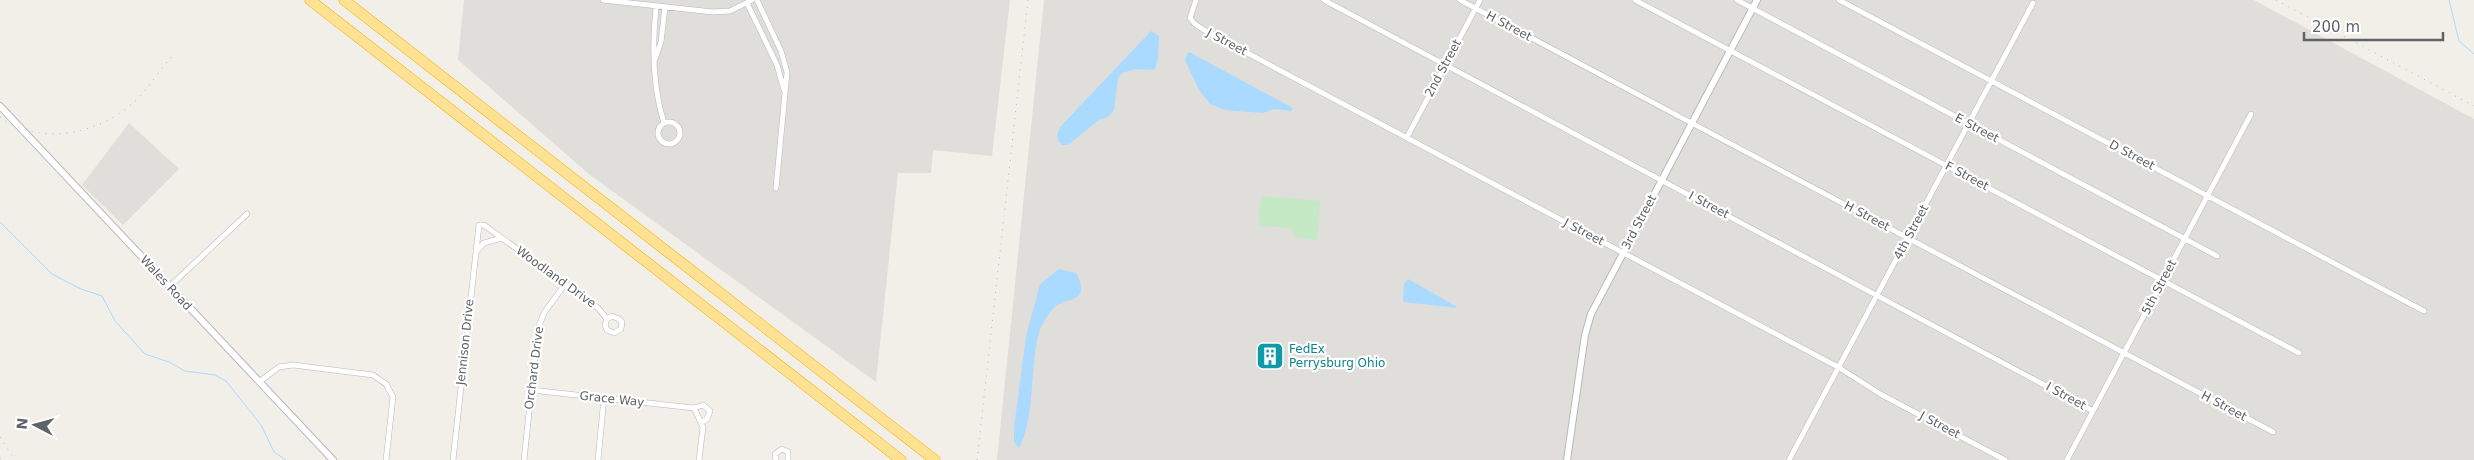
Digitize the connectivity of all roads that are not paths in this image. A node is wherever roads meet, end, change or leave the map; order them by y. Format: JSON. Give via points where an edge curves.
{"nodes":[{"id":1,"x":310,"y":0,"type":"edge"},
{"id":2,"x":344,"y":0,"type":"edge"},
{"id":3,"x":603,"y":0,"type":"edge"},
{"id":4,"x":757,"y":0,"type":"edge"},
{"id":5,"x":1196,"y":0,"type":"edge"},
{"id":6,"x":1324,"y":0,"type":"edge"},
{"id":7,"x":1460,"y":0,"type":"edge"},
{"id":8,"x":1480,"y":0,"type":"edge"},
{"id":9,"x":1635,"y":0,"type":"edge"},
{"id":10,"x":1737,"y":0,"type":"edge"},
{"id":11,"x":1757,"y":0,"type":"edge"},
{"id":12,"x":1839,"y":0,"type":"edge"},
{"id":13,"x":750,"y":1,"type":"edge"},
{"id":14,"x":2032,"y":3,"type":"dead end"},
{"id":15,"x":656,"y":6,"type":"junction"},
{"id":16,"x":664,"y":8,"type":"junction"},
{"id":17,"x":1475,"y":8,"type":"junction"},
{"id":18,"x":1753,"y":8,"type":"junction"},
{"id":19,"x":1730,"y":51,"type":"junction"},
{"id":20,"x":655,"y":59,"type":"junction"},
{"id":21,"x":1445,"y":65,"type":"junction"},
{"id":22,"x":1991,"y":80,"type":"junction"},
{"id":23,"x":784,"y":98,"type":"junction"},
{"id":24,"x":0,"y":106,"type":"edge"},
{"id":25,"x":2251,"y":114,"type":"dead end"},
{"id":26,"x":664,"y":123,"type":"junction"},
{"id":27,"x":1692,"y":123,"type":"junction"},
{"id":28,"x":1969,"y":124,"type":"junction"},
{"id":29,"x":1407,"y":137,"type":"junction"},
{"id":30,"x":1946,"y":165,"type":"junction"},
{"id":31,"x":1662,"y":180,"type":"junction"},
{"id":32,"x":776,"y":188,"type":"dead end"},
{"id":33,"x":2208,"y":196,"type":"junction"},
{"id":34,"x":247,"y":214,"type":"dead end"},
{"id":35,"x":479,"y":225,"type":"joint"},
{"id":36,"x":502,"y":238,"type":"junction"},
{"id":37,"x":1908,"y":238,"type":"junction"},
{"id":38,"x":2185,"y":239,"type":"junction"},
{"id":39,"x":1623,"y":252,"type":"junction"},
{"id":40,"x":474,"y":254,"type":"junction"},
{"id":41,"x":2217,"y":256,"type":"dead end"},
{"id":42,"x":2163,"y":281,"type":"junction"},
{"id":43,"x":565,"y":284,"type":"junction"},
{"id":44,"x":169,"y":287,"type":"junction"},
{"id":45,"x":1877,"y":295,"type":"junction"},
{"id":46,"x":2424,"y":311,"type":"dead end"},
{"id":47,"x":607,"y":319,"type":"dead end"},
{"id":48,"x":2124,"y":353,"type":"junction"},
{"id":49,"x":2299,"y":353,"type":"dead end"},
{"id":50,"x":1838,"y":367,"type":"junction"},
{"id":51,"x":259,"y":382,"type":"junction"},
{"id":52,"x":531,"y":390,"type":"junction"},
{"id":53,"x":604,"y":398,"type":"junction"},
{"id":54,"x":694,"y":408,"type":"junction"},
{"id":55,"x":2093,"y":411,"type":"junction"},
{"id":56,"x":702,"y":422,"type":"junction"},
{"id":57,"x":2273,"y":432,"type":"dead end"},
{"id":58,"x":333,"y":460,"type":"edge"},
{"id":59,"x":386,"y":460,"type":"edge"},
{"id":60,"x":453,"y":460,"type":"edge"},
{"id":61,"x":524,"y":460,"type":"edge"},
{"id":62,"x":598,"y":460,"type":"edge"},
{"id":63,"x":699,"y":460,"type":"edge"},
{"id":64,"x":776,"y":460,"type":"edge"},
{"id":65,"x":788,"y":460,"type":"edge"},
{"id":66,"x":902,"y":460,"type":"edge"},
{"id":67,"x":935,"y":460,"type":"edge"},
{"id":68,"x":1567,"y":460,"type":"edge"},
{"id":69,"x":1789,"y":460,"type":"edge"},
{"id":70,"x":2005,"y":460,"type":"edge"},
{"id":71,"x":2067,"y":460,"type":"edge"}],
"edges":[{"from":1,"to":66,"type":"highway"},
{"from":2,"to":67,"type":"highway"},
{"from":3,"to":15,"type":"street"},
{"from":4,"to":23,"type":"street","via":[[784,61],[787,76]]},
{"from":5,"to":29,"type":"street","name":"J Street","via":[[1190,18],[1204,30]]},
{"from":6,"to":21,"type":"street","name":"I Street"},
{"from":7,"to":17,"type":"street","name":"H Street"},
{"from":8,"to":17,"type":"street","name":"2nd Street"},
{"from":9,"to":19,"type":"street","name":"F Street"},
{"from":10,"to":18,"type":"street","name":"E Street"},
{"from":11,"to":18,"type":"street","name":"3rd Street"},
{"from":12,"to":22,"type":"street","name":"D Street"},
{"from":13,"to":16,"type":"street","via":[[722,12]]},
{"from":13,"to":23,"type":"street","via":[[777,65]]},
{"from":14,"to":22,"type":"street","name":"4th Street"},
{"from":15,"to":16,"type":"street"},
{"from":15,"to":20,"type":"street","via":[[652,43]]},
{"from":16,"to":20,"type":"street","via":[[661,42]]},
{"from":17,"to":21,"type":"street","name":"2nd Street"},
{"from":17,"to":27,"type":"street","name":"H Street"},
{"from":18,"to":19,"type":"street","name":"3rd Street"},
{"from":18,"to":28,"type":"street","name":"E Street"},
{"from":19,"to":27,"type":"street","name":"3rd Street"},
{"from":19,"to":30,"type":"street","name":"F Street"},
{"from":20,"to":26,"type":"street","via":[[657,98]]},
{"from":21,"to":29,"type":"street","name":"2nd Street"},
{"from":21,"to":31,"type":"street","name":"I Street"},
{"from":22,"to":28,"type":"street","name":"4th Street"},
{"from":22,"to":33,"type":"street","name":"D Street"},
{"from":23,"to":32,"type":"street"},
{"from":24,"to":44,"type":"street","name":"Wales Road"},
{"from":25,"to":33,"type":"street","name":"5th Street"},
{"from":26,"to":26,"type":"street","via":[[659,127],[658,136],[663,143],[671,144],[679,138],[680,131],[673,123]]},
{"from":27,"to":31,"type":"street","name":"3rd Street"},
{"from":27,"to":37,"type":"street","name":"H Street"},
{"from":28,"to":30,"type":"street","name":"4th Street"},
{"from":28,"to":38,"type":"street","name":"E Street"},
{"from":29,"to":39,"type":"street","name":"J Street"},
{"from":30,"to":37,"type":"street","name":"4th Street"},
{"from":30,"to":42,"type":"street","name":"F Street"},
{"from":31,"to":39,"type":"street","name":"3rd Street"},
{"from":31,"to":45,"type":"street","name":"I Street"},
{"from":33,"to":38,"type":"street","name":"5th Street"},
{"from":33,"to":46,"type":"street","name":"D Street"},
{"from":34,"to":44,"type":"street"},
{"from":35,"to":36,"type":"street","name":"Woodland Drive"},
{"from":35,"to":40,"type":"street","name":"Jennison Drive"},
{"from":36,"to":40,"type":"street","via":[[484,242]]},
{"from":36,"to":43,"type":"street","name":"Woodland Drive"},
{"from":37,"to":45,"type":"street","name":"4th Street"},
{"from":37,"to":48,"type":"street","name":"H Street"},
{"from":38,"to":41,"type":"street","name":"E Street"},
{"from":38,"to":42,"type":"street","name":"5th Street"},
{"from":39,"to":50,"type":"street","name":"J Street"},
{"from":39,"to":68,"type":"street","name":"3rd Street","via":[[1587,324]]},
{"from":40,"to":60,"type":"street","name":"Jennison Drive"},
{"from":42,"to":48,"type":"street","name":"5th Street"},
{"from":42,"to":49,"type":"street","name":"F Street"},
{"from":43,"to":47,"type":"street","name":"Woodland Drive","via":[[598,308]]},
{"from":43,"to":52,"type":"street","name":"Orchard Drive","via":[[544,313],[538,329]]},
{"from":44,"to":51,"type":"street","name":"Wales Road"},
{"from":45,"to":50,"type":"street","name":"4th Street"},
{"from":45,"to":55,"type":"street","name":"I Street"},
{"from":48,"to":55,"type":"street","name":"5th Street"},
{"from":48,"to":57,"type":"street","name":"H Street"},
{"from":50,"to":69,"type":"street","name":"4th Street"},
{"from":50,"to":70,"type":"street","name":"J Street","via":[[1882,395]]},
{"from":51,"to":58,"type":"street","name":"Wales Road"},
{"from":51,"to":59,"type":"street","via":[[279,367],[293,365],[373,375],[386,384],[393,397]]},
{"from":52,"to":53,"type":"street","name":"Grace Way"},
{"from":52,"to":61,"type":"street","name":"Orchard Drive"},
{"from":53,"to":54,"type":"street","name":"Grace Way"},
{"from":53,"to":62,"type":"street"},
{"from":54,"to":56,"type":"street"},
{"from":54,"to":56,"type":"street","via":[[703,405],[710,410]]},
{"from":55,"to":71,"type":"street","name":"5th Street"},
{"from":56,"to":63,"type":"street"},
{"from":64,"to":65,"type":"street","via":[[775,454],[782,449],[788,452]]}]}
